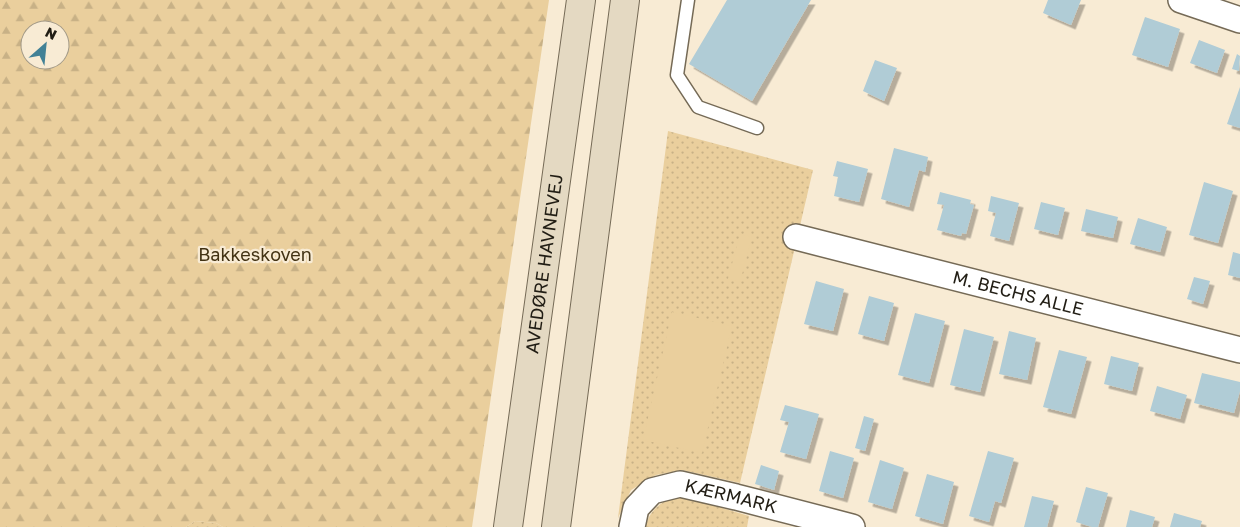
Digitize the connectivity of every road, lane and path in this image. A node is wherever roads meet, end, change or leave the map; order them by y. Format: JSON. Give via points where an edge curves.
{"nodes":[{"id":1,"x":581,"y":0,"type":"edge"},
{"id":2,"x":625,"y":0,"type":"edge"},
{"id":3,"x":688,"y":0,"type":"edge"},
{"id":4,"x":1181,"y":0,"type":"edge"},
{"id":5,"x":1240,"y":20,"type":"edge"},
{"id":6,"x":757,"y":128,"type":"dead end"},
{"id":7,"x":796,"y":237,"type":"dead end"},
{"id":8,"x":1240,"y":350,"type":"edge"},
{"id":9,"x":508,"y":527,"type":"edge"},
{"id":10,"x":556,"y":527,"type":"edge"},
{"id":11,"x":632,"y":527,"type":"edge"},
{"id":12,"x":852,"y":527,"type":"edge"}],
"edges":[{"from":1,"to":9,"type":"street","name":"AVEDØRE HAVNEVEJ"},
{"from":2,"to":10,"type":"street"},
{"from":3,"to":6,"type":"lane","via":[[677,75],[698,107]]},
{"from":4,"to":5,"type":"street"},
{"from":7,"to":8,"type":"street","name":"M. BECHS ALLE"},
{"from":11,"to":12,"type":"street","name":"KÆRMARK","via":[[636,508],[652,490],[680,484]]}]}
